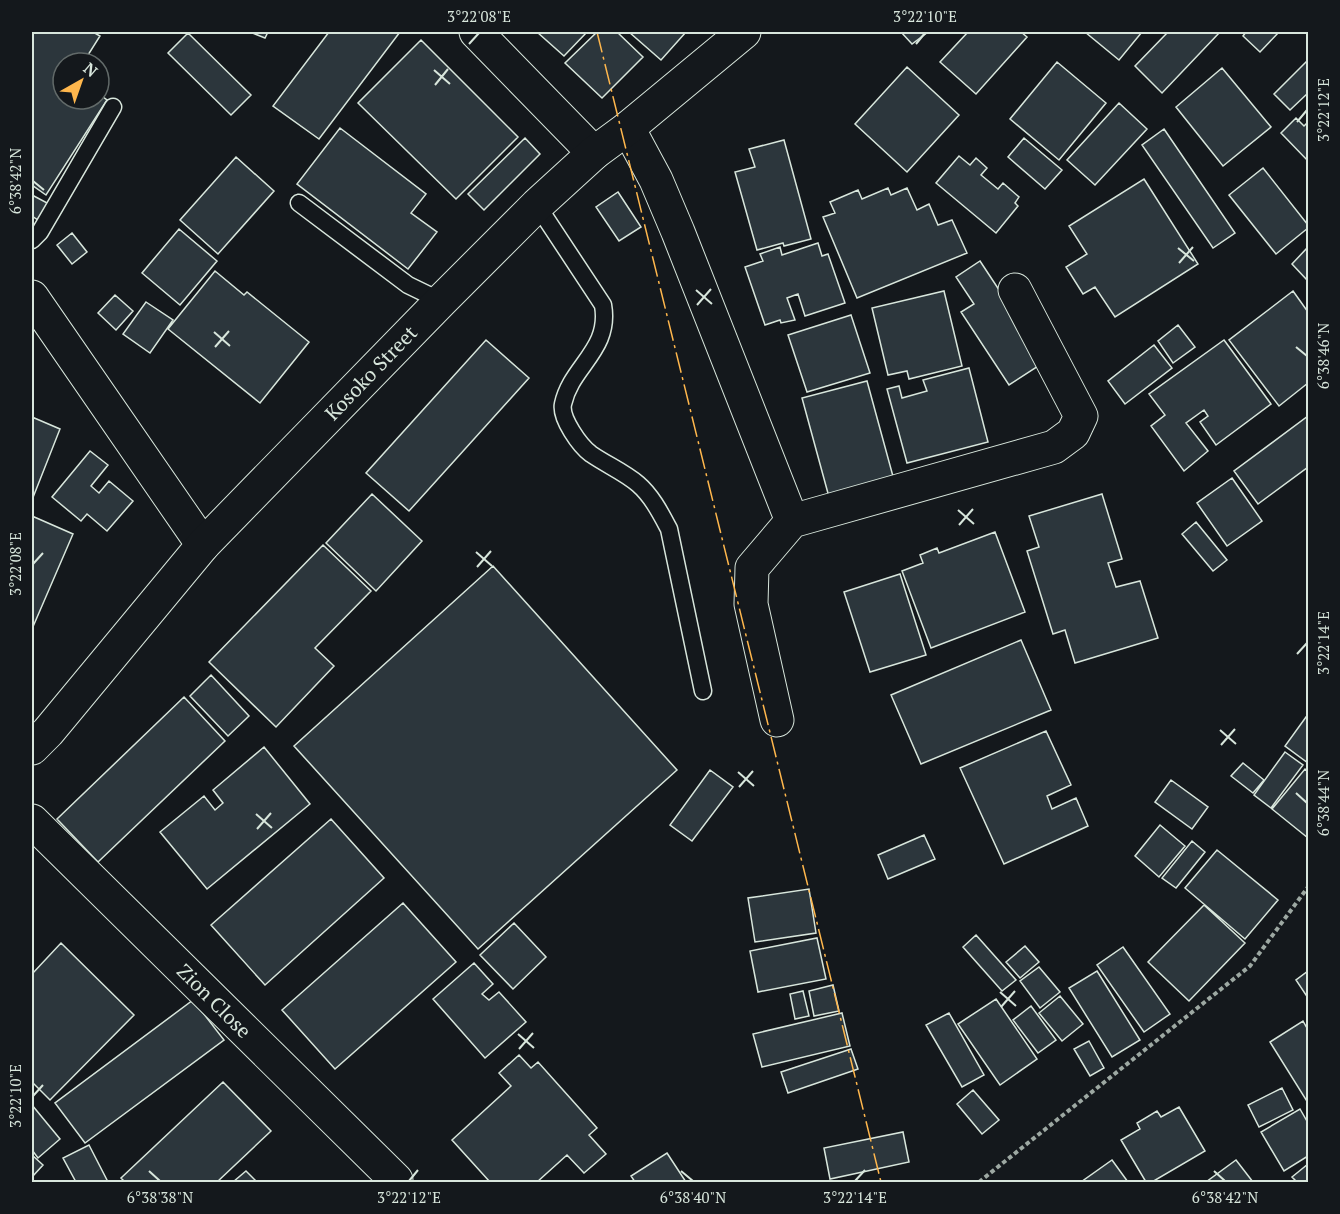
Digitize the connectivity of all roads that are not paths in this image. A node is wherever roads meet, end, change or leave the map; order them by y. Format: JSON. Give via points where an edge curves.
{"nodes":[{"id":1,"x":476,"y":32,"type":"edge"},
{"id":2,"x":744,"y":32,"type":"edge"},
{"id":3,"x":113,"y":107,"type":"dead end"},
{"id":4,"x":628,"y":128,"type":"junction"},
{"id":5,"x":594,"y":153,"type":"junction"},
{"id":6,"x":299,"y":203,"type":"dead end"},
{"id":7,"x":537,"y":205,"type":"junction"},
{"id":8,"x":32,"y":240,"type":"edge"},
{"id":9,"x":1015,"y":290,"type":"dead end"},
{"id":10,"x":32,"y":297,"type":"edge"},
{"id":11,"x":441,"y":301,"type":"junction"},
{"id":12,"x":792,"y":521,"type":"junction"},
{"id":13,"x":203,"y":544,"type":"junction"},
{"id":14,"x":703,"y":691,"type":"dead end"},
{"id":15,"x":777,"y":720,"type":"dead end"},
{"id":16,"x":37,"y":735,"type":"edge"},
{"id":17,"x":32,"y":821,"type":"edge"},
{"id":18,"x":396,"y":1180,"type":"dead end"}],
"edges":[{"from":1,"to":5,"type":"street"},
{"from":2,"to":4,"type":"street","name":"Kosoko Street"},
{"from":3,"to":8,"type":"lane"},
{"from":4,"to":5,"type":"street","name":"Kosoko Street"},
{"from":4,"to":12,"type":"street","via":[[678,232]]},
{"from":5,"to":7,"type":"street","name":"Kosoko Street"},
{"from":6,"to":11,"type":"lane","via":[[408,285]]},
{"from":7,"to":11,"type":"street","name":"Kosoko Street"},
{"from":7,"to":14,"type":"lane","via":[[603,305],[605,319],[589,359],[565,395],[562,410],[589,453],[639,485],[669,529]]},
{"from":9,"to":12,"type":"street","via":[[1081,416],[1073,433],[1054,447]]},
{"from":10,"to":13,"type":"street"},
{"from":11,"to":13,"type":"street","name":"Kosoko Street"},
{"from":12,"to":15,"type":"street","via":[[752,568],[751,604]]},
{"from":13,"to":16,"type":"street","name":"Kosoko Street"},
{"from":17,"to":18,"type":"street","name":"Zion Close"}]}
